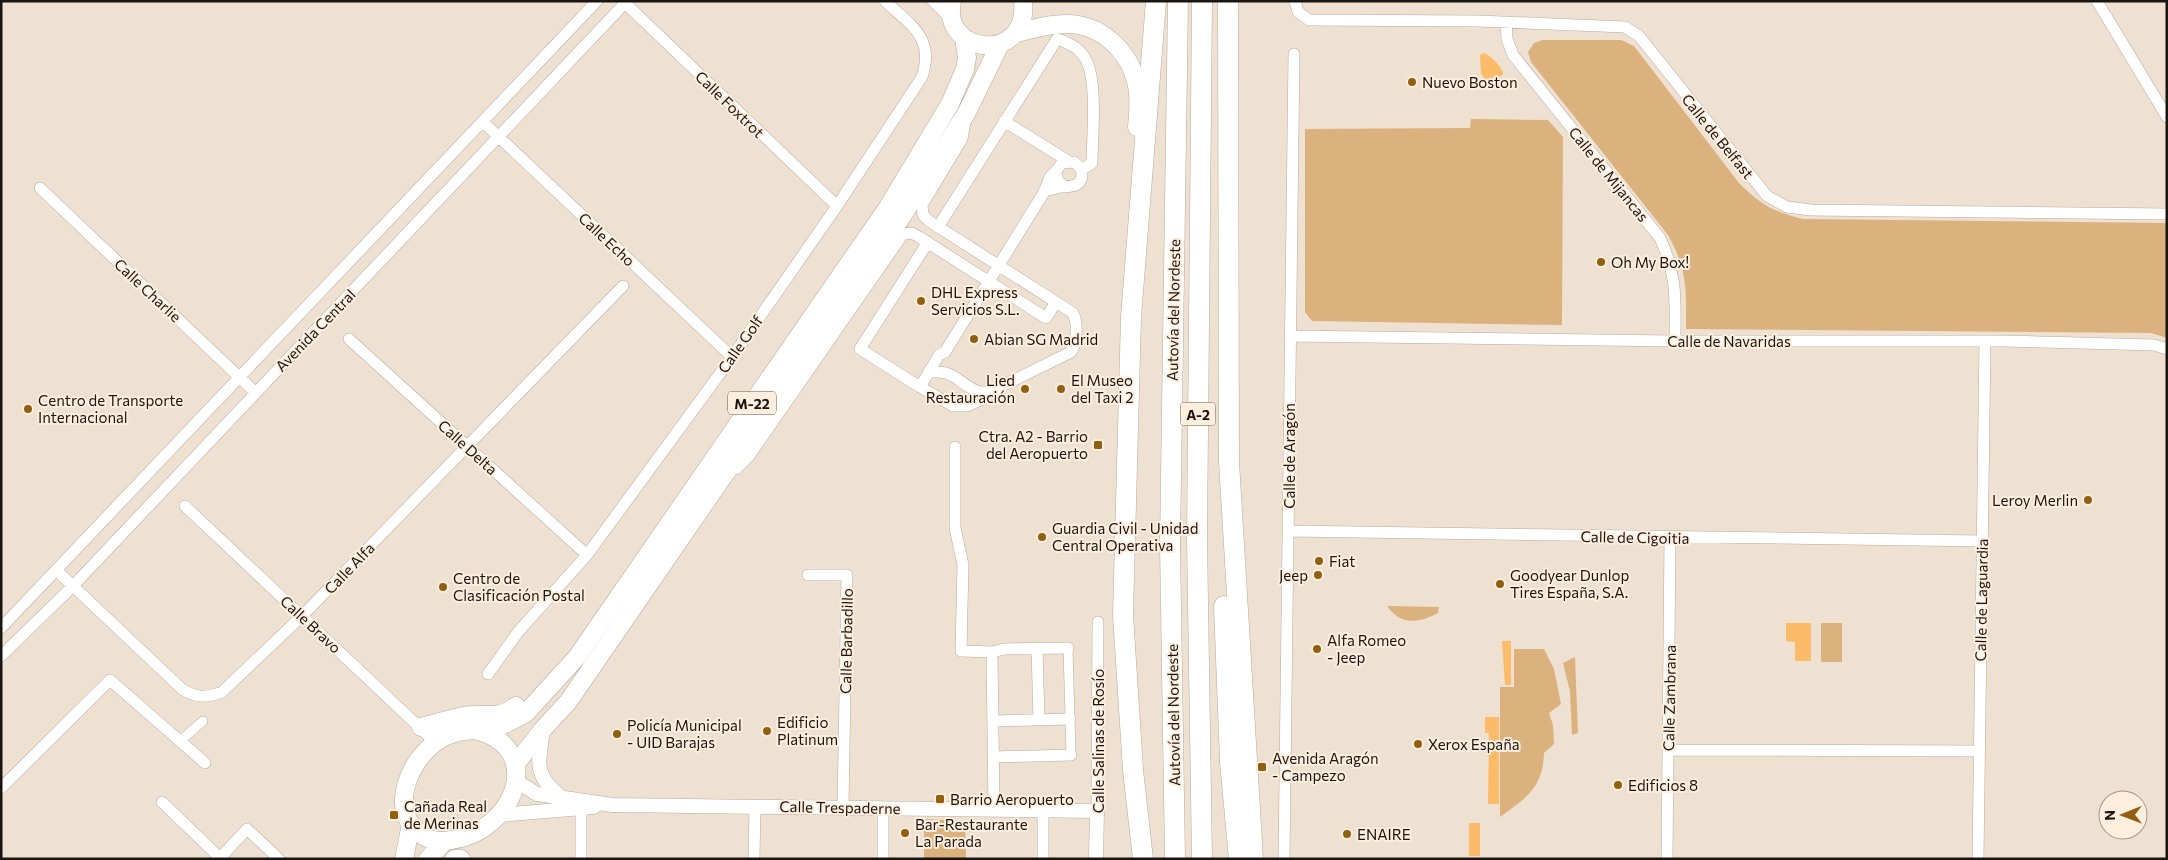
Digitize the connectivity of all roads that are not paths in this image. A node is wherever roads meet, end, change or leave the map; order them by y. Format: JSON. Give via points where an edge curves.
{"nodes":[{"id":1,"x":597,"y":1,"type":"edge"},
{"id":2,"x":885,"y":1,"type":"edge"},
{"id":3,"x":933,"y":1,"type":"edge"},
{"id":4,"x":952,"y":1,"type":"edge"},
{"id":5,"x":1023,"y":1,"type":"edge"},
{"id":6,"x":1156,"y":1,"type":"edge"},
{"id":7,"x":1168,"y":1,"type":"edge"},
{"id":8,"x":1178,"y":1,"type":"edge"},
{"id":9,"x":1202,"y":1,"type":"edge"},
{"id":10,"x":2097,"y":1,"type":"edge"},
{"id":11,"x":625,"y":2,"type":"edge"},
{"id":12,"x":1228,"y":3,"type":"edge"},
{"id":13,"x":1295,"y":4,"type":"edge"},
{"id":14,"x":952,"y":20,"type":"junction"},
{"id":15,"x":1506,"y":22,"type":"junction"},
{"id":16,"x":1016,"y":33,"type":"junction"},
{"id":17,"x":964,"y":38,"type":"junction"},
{"id":18,"x":1000,"y":44,"type":"junction"},
{"id":19,"x":1294,"y":54,"type":"dead end"},
{"id":20,"x":1176,"y":99,"type":"junction"},
{"id":21,"x":967,"y":112,"type":"junction"},
{"id":22,"x":2167,"y":117,"type":"edge"},
{"id":23,"x":1004,"y":121,"type":"junction"},
{"id":24,"x":483,"y":122,"type":"junction"},
{"id":25,"x":499,"y":137,"type":"junction"},
{"id":26,"x":1068,"y":161,"type":"junction"},
{"id":27,"x":1082,"y":170,"type":"junction"},
{"id":28,"x":1056,"y":172,"type":"junction"},
{"id":29,"x":1065,"y":187,"type":"junction"},
{"id":30,"x":40,"y":188,"type":"dead end"},
{"id":31,"x":1044,"y":191,"type":"junction"},
{"id":32,"x":837,"y":206,"type":"junction"},
{"id":33,"x":2167,"y":214,"type":"edge"},
{"id":34,"x":938,"y":227,"type":"junction"},
{"id":35,"x":928,"y":242,"type":"junction"},
{"id":36,"x":1136,"y":258,"type":"junction"},
{"id":37,"x":998,"y":265,"type":"junction"},
{"id":38,"x":988,"y":281,"type":"junction"},
{"id":39,"x":623,"y":286,"type":"dead end"},
{"id":40,"x":1056,"y":302,"type":"junction"},
{"id":41,"x":1290,"y":336,"type":"junction"},
{"id":42,"x":349,"y":339,"type":"dead end"},
{"id":43,"x":1676,"y":341,"type":"junction"},
{"id":44,"x":1985,"y":342,"type":"junction"},
{"id":45,"x":2167,"y":349,"type":"edge"},
{"id":46,"x":945,"y":352,"type":"junction"},
{"id":47,"x":732,"y":357,"type":"junction"},
{"id":48,"x":929,"y":371,"type":"junction"},
{"id":49,"x":946,"y":373,"type":"junction"},
{"id":50,"x":240,"y":378,"type":"junction"},
{"id":51,"x":920,"y":387,"type":"junction"},
{"id":52,"x":994,"y":390,"type":"junction"},
{"id":53,"x":256,"y":393,"type":"junction"},
{"id":54,"x":467,"y":446,"type":"junction"},
{"id":55,"x":955,"y":448,"type":"dead end"},
{"id":56,"x":717,"y":487,"type":"junction"},
{"id":57,"x":185,"y":506,"type":"dead end"},
{"id":58,"x":1288,"y":531,"type":"junction"},
{"id":59,"x":1670,"y":537,"type":"junction"},
{"id":60,"x":1982,"y":541,"type":"junction"},
{"id":61,"x":587,"y":555,"type":"junction"},
{"id":62,"x":57,"y":571,"type":"junction"},
{"id":63,"x":808,"y":575,"type":"dead end"},
{"id":64,"x":72,"y":587,"type":"junction"},
{"id":65,"x":302,"y":616,"type":"junction"},
{"id":66,"x":1098,"y":622,"type":"dead end"},
{"id":67,"x":1,"y":628,"type":"edge"},
{"id":68,"x":1037,"y":648,"type":"junction"},
{"id":69,"x":1068,"y":648,"type":"joint"},
{"id":70,"x":992,"y":652,"type":"junction"},
{"id":71,"x":1,"y":656,"type":"edge"},
{"id":72,"x":577,"y":657,"type":"junction"},
{"id":73,"x":488,"y":674,"type":"dead end"},
{"id":74,"x":1070,"y":719,"type":"junction"},
{"id":75,"x":1039,"y":720,"type":"junction"},
{"id":76,"x":203,"y":721,"type":"dead end"},
{"id":77,"x":993,"y":721,"type":"junction"},
{"id":78,"x":421,"y":727,"type":"junction"},
{"id":79,"x":543,"y":729,"type":"junction"},
{"id":80,"x":488,"y":733,"type":"junction"},
{"id":81,"x":180,"y":741,"type":"junction"},
{"id":82,"x":435,"y":742,"type":"junction"},
{"id":83,"x":1668,"y":750,"type":"junction"},
{"id":84,"x":1979,"y":751,"type":"junction"},
{"id":85,"x":1071,"y":755,"type":"joint"},
{"id":86,"x":993,"y":757,"type":"junction"},
{"id":87,"x":205,"y":763,"type":"dead end"},
{"id":88,"x":515,"y":773,"type":"junction"},
{"id":89,"x":1,"y":788,"type":"edge"},
{"id":90,"x":561,"y":797,"type":"junction"},
{"id":91,"x":162,"y":802,"type":"dead end"},
{"id":92,"x":612,"y":804,"type":"junction"},
{"id":93,"x":754,"y":806,"type":"junction"},
{"id":94,"x":843,"y":807,"type":"junction"},
{"id":95,"x":883,"y":808,"type":"junction"},
{"id":96,"x":581,"y":809,"type":"junction"},
{"id":97,"x":994,"y":809,"type":"junction"},
{"id":98,"x":1043,"y":810,"type":"junction"},
{"id":99,"x":1097,"y":811,"type":"junction"},
{"id":100,"x":500,"y":815,"type":"junction"},
{"id":101,"x":411,"y":824,"type":"junction"},
{"id":102,"x":1201,"y":828,"type":"junction"},
{"id":103,"x":452,"y":840,"type":"junction"},
{"id":104,"x":279,"y":859,"type":"edge"},
{"id":105,"x":404,"y":859,"type":"edge"},
{"id":106,"x":428,"y":859,"type":"edge"},
{"id":107,"x":454,"y":859,"type":"edge"},
{"id":108,"x":461,"y":859,"type":"edge"},
{"id":109,"x":467,"y":859,"type":"edge"},
{"id":110,"x":580,"y":859,"type":"edge"},
{"id":111,"x":754,"y":859,"type":"edge"},
{"id":112,"x":883,"y":859,"type":"edge"},
{"id":113,"x":1043,"y":859,"type":"edge"},
{"id":114,"x":1096,"y":859,"type":"edge"},
{"id":115,"x":1143,"y":859,"type":"edge"},
{"id":116,"x":1175,"y":859,"type":"edge"},
{"id":117,"x":1202,"y":859,"type":"edge"},
{"id":118,"x":1206,"y":859,"type":"edge"},
{"id":119,"x":1239,"y":859,"type":"edge"},
{"id":120,"x":1253,"y":859,"type":"edge"},
{"id":121,"x":1284,"y":859,"type":"edge"},
{"id":122,"x":1667,"y":859,"type":"edge"},
{"id":123,"x":1978,"y":859,"type":"edge"}],
"edges":[{"from":1,"to":24,"type":"street","name":"Avenida Central"},
{"from":2,"to":32,"type":"street","name":"Calle Golf","via":[[919,34],[926,47],[927,62],[922,77]]},
{"from":3,"to":14,"type":"street"},
{"from":4,"to":14,"type":"main road"},
{"from":5,"to":16,"type":"main road","via":[[1022,23]]},
{"from":6,"to":36,"type":"highway"},
{"from":7,"to":20,"type":"highway","via":[[1168,74]]},
{"from":8,"to":20,"type":"highway","name":"Autovía del Nordeste","number":"A-2"},
{"from":9,"to":102,"type":"highway","name":"Autovía del Nordeste","number":"A-2","via":[[1196,538]]},
{"from":10,"to":22,"type":"street"},
{"from":11,"to":25,"type":"street","name":"Avenida Central"},
{"from":11,"to":32,"type":"street","name":"Calle Foxtrot"},
{"from":12,"to":119,"type":"highway","via":[[1223,106],[1224,599],[1230,762]]},
{"from":12,"to":120,"type":"highway","via":[[1229,462]]},
{"from":13,"to":15,"type":"street","name":"Calle de Belfast","via":[[1303,17],[1315,20]]},
{"from":14,"to":17,"type":"main road"},
{"from":15,"to":33,"type":"street","name":"Calle de Belfast","via":[[1625,27],[1638,36],[1767,196],[1787,206],[1811,210]]},
{"from":15,"to":43,"type":"street","name":"Calle de Mijancas","via":[[1507,39],[1513,55],[1660,238],[1670,260],[1676,286]]},
{"from":16,"to":18,"type":"main road"},
{"from":16,"to":36,"type":"main road","via":[[1071,24],[1091,29],[1109,38],[1134,72],[1138,93]]},
{"from":17,"to":18,"type":"main road","via":[[975,44]]},
{"from":17,"to":72,"type":"main road","number":"M-22","via":[[965,69],[950,104],[888,207]]},
{"from":18,"to":21,"type":"main road","number":"M-22"},
{"from":19,"to":41,"type":"street","name":"Calle de Aragón"},
{"from":20,"to":116,"type":"highway","name":"Autovía del Nordeste","number":"A-2","via":[[1170,545]]},
{"from":21,"to":34,"type":"street","via":[[962,139],[922,205],[923,215]]},
{"from":21,"to":56,"type":"main road","number":"M-22","via":[[903,215]]},
{"from":23,"to":26,"type":"street"},
{"from":23,"to":27,"type":"street","via":[[1056,39],[1078,49],[1085,56],[1093,79],[1092,163]]},
{"from":23,"to":34,"type":"street"},
{"from":24,"to":25,"type":"street","name":"Calle Echo"},
{"from":24,"to":50,"type":"street","name":"Avenida Central"},
{"from":25,"to":47,"type":"street","name":"Calle Echo"},
{"from":25,"to":53,"type":"street","name":"Avenida Central"},
{"from":26,"to":27,"type":"street"},
{"from":26,"to":28,"type":"street","via":[[1062,163]]},
{"from":27,"to":29,"type":"street","via":[[1076,186]]},
{"from":28,"to":29,"type":"street","via":[[1058,181]]},
{"from":28,"to":31,"type":"street"},
{"from":29,"to":31,"type":"street"},
{"from":30,"to":50,"type":"street","name":"Calle Charlie"},
{"from":31,"to":37,"type":"street"},
{"from":32,"to":47,"type":"street","name":"Calle Golf"},
{"from":34,"to":37,"type":"street"},
{"from":35,"to":38,"type":"street"},
{"from":35,"to":51,"type":"street","via":[[860,349]]},
{"from":35,"to":56,"type":"street","via":[[912,233],[903,234],[749,456]]},
{"from":36,"to":115,"type":"highway","via":[[1128,394],[1124,615],[1133,770]]},
{"from":37,"to":38,"type":"street"},
{"from":37,"to":40,"type":"street"},
{"from":38,"to":40,"type":"street","via":[[1046,318]]},
{"from":38,"to":46,"type":"street"},
{"from":39,"to":54,"type":"street","name":"Calle Alfa"},
{"from":40,"to":52,"type":"street","via":[[1075,317],[1074,347],[1070,352]]},
{"from":41,"to":43,"type":"street","name":"Calle de Navaridas"},
{"from":41,"to":58,"type":"street","name":"Calle de Aragón"},
{"from":42,"to":54,"type":"street","name":"Calle Delta"},
{"from":43,"to":44,"type":"street","name":"Calle de Navaridas"},
{"from":44,"to":45,"type":"street","name":"Calle de Navaridas","via":[[2154,344]]},
{"from":44,"to":60,"type":"street","name":"Calle de Laguardia"},
{"from":46,"to":48,"type":"street","via":[[939,355]]},
{"from":46,"to":49,"type":"street"},
{"from":47,"to":61,"type":"street","name":"Calle Golf"},
{"from":48,"to":49,"type":"street"},
{"from":48,"to":51,"type":"street"},
{"from":49,"to":52,"type":"street","via":[[972,390]]},
{"from":50,"to":53,"type":"street","name":"Calle Charlie"},
{"from":50,"to":62,"type":"street","name":"Avenida Central"},
{"from":51,"to":52,"type":"street","via":[[954,406],[966,406]]},
{"from":53,"to":64,"type":"street","name":"Avenida Central"},
{"from":54,"to":61,"type":"street","name":"Calle Delta"},
{"from":54,"to":65,"type":"street","name":"Calle Alfa"},
{"from":55,"to":70,"type":"street","via":[[955,528],[963,565],[961,651]]},
{"from":56,"to":79,"type":"main road","number":"M-22","via":[[568,702]]},
{"from":57,"to":65,"type":"street","name":"Calle Bravo"},
{"from":58,"to":59,"type":"street","name":"Calle de Cigoitia"},
{"from":58,"to":121,"type":"street","name":"Calle de Aragón"},
{"from":59,"to":60,"type":"street","name":"Calle de Cigoitia"},
{"from":59,"to":83,"type":"street","name":"Calle Zambrana"},
{"from":60,"to":84,"type":"street","name":"Calle de Laguardia"},
{"from":61,"to":73,"type":"street","name":"Calle Golf","via":[[518,632]]},
{"from":62,"to":64,"type":"street","name":"Calle Alfa"},
{"from":62,"to":67,"type":"street","name":"Avenida Central"},
{"from":63,"to":94,"type":"street","name":"Calle Barbadillo","via":[[847,576]]},
{"from":64,"to":65,"type":"street","name":"Calle Alfa","via":[[182,689],[201,697],[222,692]]},
{"from":64,"to":71,"type":"street","name":"Avenida Central"},
{"from":65,"to":78,"type":"street","name":"Calle Bravo"},
{"from":66,"to":99,"type":"street","name":"Calle Salinas de Rosío"},
{"from":68,"to":69,"type":"street"},
{"from":68,"to":70,"type":"street"},
{"from":68,"to":75,"type":"street"},
{"from":69,"to":74,"type":"street"},
{"from":70,"to":77,"type":"street"},
{"from":72,"to":78,"type":"main road","via":[[509,712],[496,716],[465,715]]},
{"from":72,"to":80,"type":"main road","number":"M-22","via":[[526,713]]},
{"from":74,"to":75,"type":"street"},
{"from":74,"to":85,"type":"street"},
{"from":75,"to":77,"type":"street"},
{"from":76,"to":81,"type":"street"},
{"from":77,"to":86,"type":"street"},
{"from":78,"to":82,"type":"street","name":"Calle Bravo"},
{"from":79,"to":88,"type":"main road","number":"M-22"},
{"from":79,"to":90,"type":"street","via":[[538,765],[543,780]]},
{"from":80,"to":82,"type":"main road","via":[[457,731]]},
{"from":80,"to":88,"type":"main road","via":[[505,745]]},
{"from":81,"to":87,"type":"street"},
{"from":81,"to":89,"type":"street","via":[[110,680]]},
{"from":82,"to":101,"type":"main road","via":[[420,756],[407,781],[404,795]]},
{"from":83,"to":84,"type":"street"},
{"from":83,"to":122,"type":"street","name":"Calle Zambrana"},
{"from":84,"to":123,"type":"street","name":"Calle de Laguardia"},
{"from":85,"to":86,"type":"street"},
{"from":86,"to":97,"type":"street"},
{"from":88,"to":90,"type":"street","name":"Calle Trespaderne","via":[[537,794]]},
{"from":88,"to":100,"type":"main road","via":[[511,798]]},
{"from":90,"to":92,"type":"street","name":"Calle Trespaderne"},
{"from":91,"to":104,"type":"street","via":[[220,858],[247,829]]},
{"from":92,"to":93,"type":"street","name":"Calle Trespaderne"},
{"from":92,"to":96,"type":"street","name":"Calle Trespaderne"},
{"from":93,"to":94,"type":"street","name":"Calle Trespaderne"},
{"from":93,"to":111,"type":"street"},
{"from":94,"to":95,"type":"street","name":"Calle Trespaderne"},
{"from":95,"to":97,"type":"street","name":"Calle Trespaderne"},
{"from":95,"to":112,"type":"street"},
{"from":96,"to":100,"type":"street","name":"Calle Trespaderne"},
{"from":96,"to":110,"type":"street"},
{"from":97,"to":98,"type":"street","name":"Calle Trespaderne"},
{"from":98,"to":99,"type":"street","name":"Calle Trespaderne"},
{"from":98,"to":113,"type":"street"},
{"from":99,"to":114,"type":"street","name":"Calle Salinas de Rosío"},
{"from":100,"to":103,"type":"main road","via":[[486,828]]},
{"from":101,"to":103,"type":"main road","via":[[422,835],[434,840]]},
{"from":101,"to":105,"type":"main road"},
{"from":102,"to":117,"type":"highway","name":"Autovía del Nordeste","number":"A-2"},
{"from":102,"to":118,"type":"highway"},
{"from":103,"to":106,"type":"main road"},
{"from":103,"to":109,"type":"street"},
{"from":107,"to":108,"type":"main road"}]}
